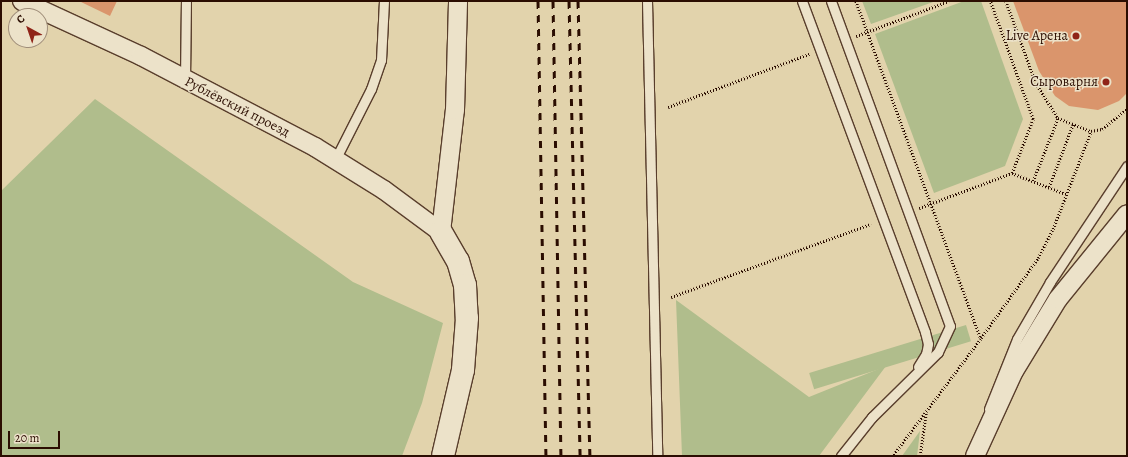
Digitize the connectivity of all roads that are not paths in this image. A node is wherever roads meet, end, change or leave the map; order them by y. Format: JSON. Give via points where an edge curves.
{"nodes":[{"id":1,"x":22,"y":1,"type":"edge"},
{"id":2,"x":186,"y":1,"type":"edge"},
{"id":3,"x":384,"y":1,"type":"edge"},
{"id":4,"x":458,"y":1,"type":"edge"},
{"id":5,"x":647,"y":1,"type":"edge"},
{"id":6,"x":802,"y":1,"type":"edge"},
{"id":7,"x":831,"y":1,"type":"edge"},
{"id":8,"x":185,"y":80,"type":"junction"},
{"id":9,"x":336,"y":158,"type":"junction"},
{"id":10,"x":1127,"y":166,"type":"edge"},
{"id":11,"x":1127,"y":214,"type":"edge"},
{"id":12,"x":441,"y":232,"type":"junction"},
{"id":13,"x":910,"y":380,"type":"junction"},
{"id":14,"x":976,"y":451,"type":"edge"},
{"id":15,"x":443,"y":456,"type":"edge"},
{"id":16,"x":657,"y":456,"type":"edge"},
{"id":17,"x":841,"y":456,"type":"edge"}],
"edges":[{"from":1,"to":8,"type":"street","name":"Рублёвский проезд"},
{"from":2,"to":8,"type":"lane"},
{"from":3,"to":9,"type":"lane","via":[[381,60],[371,89]]},
{"from":4,"to":12,"type":"street","via":[[455,110]]},
{"from":5,"to":16,"type":"lane"},
{"from":6,"to":13,"type":"lane","via":[[928,344],[926,354]]},
{"from":7,"to":13,"type":"lane","via":[[950,326],[938,352]]},
{"from":8,"to":9,"type":"street","name":"Рублёвский проезд"},
{"from":9,"to":12,"type":"street","name":"Рублёвский проезд"},
{"from":10,"to":14,"type":"lane","via":[[1050,282],[1017,339],[994,390]]},
{"from":11,"to":14,"type":"street","via":[[1058,299],[1014,371]]},
{"from":12,"to":15,"type":"street","via":[[458,261],[465,285],[467,318],[463,370]]},
{"from":13,"to":17,"type":"lane","via":[[872,416]]}]}
